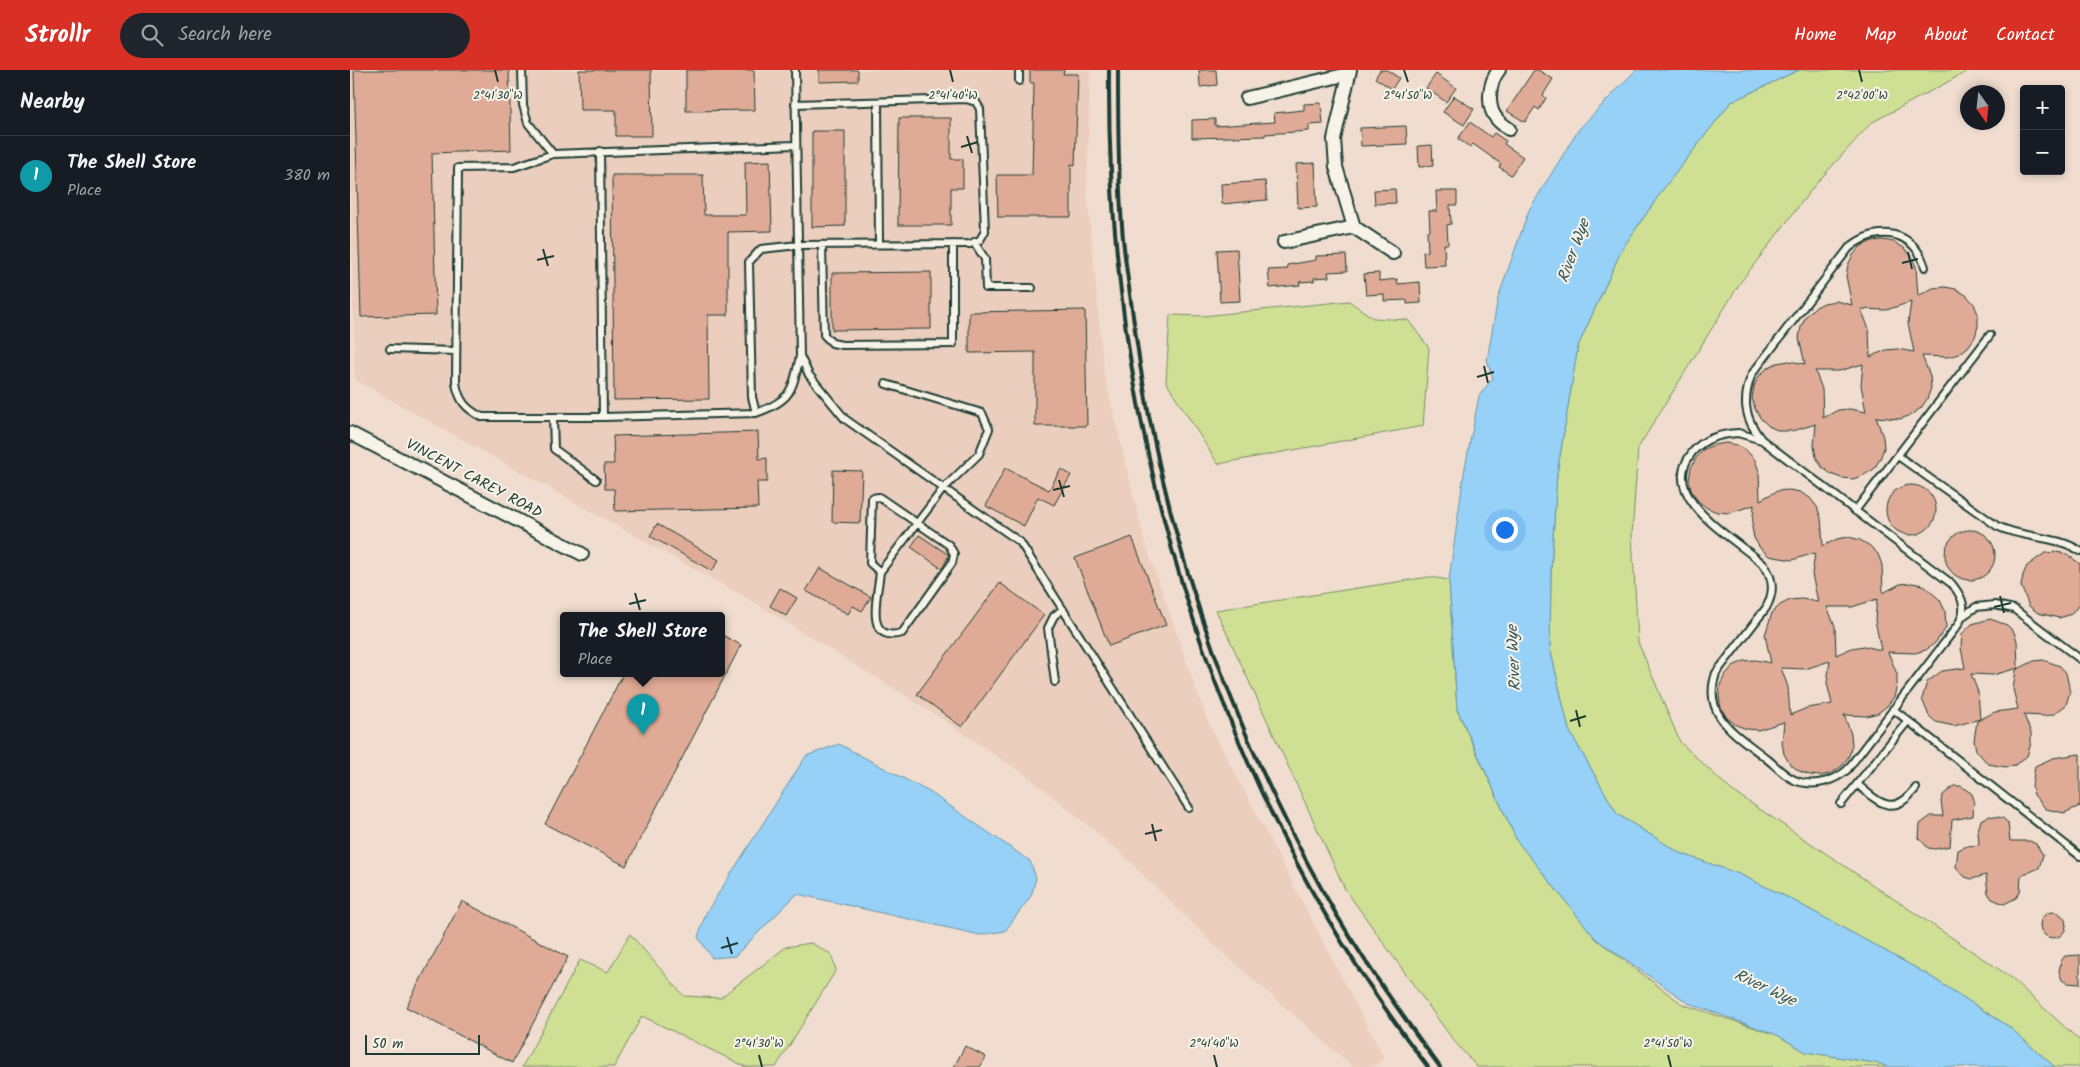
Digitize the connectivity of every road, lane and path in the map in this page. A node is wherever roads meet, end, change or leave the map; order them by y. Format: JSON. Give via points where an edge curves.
{"nodes":[{"id":1,"x":522,"y":70,"type":"edge"},
{"id":2,"x":795,"y":70,"type":"edge"},
{"id":3,"x":1019,"y":70,"type":"edge"},
{"id":4,"x":1499,"y":70,"type":"edge"},
{"id":5,"x":1349,"y":72,"type":"edge"},
{"id":6,"x":1019,"y":81,"type":"dead end"},
{"id":7,"x":1247,"y":98,"type":"dead end"},
{"id":8,"x":878,"y":102,"type":"junction"},
{"id":9,"x":795,"y":104,"type":"junction"},
{"id":10,"x":1509,"y":129,"type":"dead end"},
{"id":11,"x":795,"y":145,"type":"junction"},
{"id":12,"x":600,"y":151,"type":"junction"},
{"id":13,"x":553,"y":154,"type":"junction"},
{"id":14,"x":1354,"y":228,"type":"junction"},
{"id":15,"x":974,"y":242,"type":"junction"},
{"id":16,"x":1284,"y":242,"type":"dead end"},
{"id":17,"x":878,"y":244,"type":"junction"},
{"id":18,"x":953,"y":244,"type":"junction"},
{"id":19,"x":798,"y":245,"type":"junction"},
{"id":20,"x":822,"y":245,"type":"junction"},
{"id":21,"x":1394,"y":253,"type":"dead end"},
{"id":22,"x":1925,"y":267,"type":"dead end"},
{"id":23,"x":1032,"y":288,"type":"dead end"},
{"id":24,"x":1990,"y":335,"type":"dead end"},
{"id":25,"x":390,"y":349,"type":"dead end"},
{"id":26,"x":456,"y":351,"type":"junction"},
{"id":27,"x":800,"y":356,"type":"junction"},
{"id":28,"x":886,"y":384,"type":"dead end"},
{"id":29,"x":756,"y":413,"type":"junction"},
{"id":30,"x":553,"y":417,"type":"junction"},
{"id":31,"x":603,"y":417,"type":"junction"},
{"id":32,"x":350,"y":433,"type":"edge"},
{"id":33,"x":1762,"y":440,"type":"junction"},
{"id":34,"x":1898,"y":456,"type":"junction"},
{"id":35,"x":596,"y":480,"type":"dead end"},
{"id":36,"x":943,"y":489,"type":"junction"},
{"id":37,"x":1855,"y":511,"type":"junction"},
{"id":38,"x":917,"y":523,"type":"junction"},
{"id":39,"x":2080,"y":551,"type":"edge"},
{"id":40,"x":582,"y":554,"type":"dead end"},
{"id":41,"x":880,"y":572,"type":"junction"},
{"id":42,"x":1063,"y":610,"type":"junction"},
{"id":43,"x":1963,"y":616,"type":"junction"},
{"id":44,"x":2080,"y":660,"type":"edge"},
{"id":45,"x":1055,"y":682,"type":"dead end"},
{"id":46,"x":1893,"y":709,"type":"junction"},
{"id":47,"x":1907,"y":722,"type":"junction"},
{"id":48,"x":1857,"y":784,"type":"junction"},
{"id":49,"x":1916,"y":788,"type":"dead end"},
{"id":50,"x":1841,"y":804,"type":"dead end"},
{"id":51,"x":1190,"y":808,"type":"dead end"},
{"id":52,"x":2080,"y":856,"type":"edge"}],
"edges":[{"from":1,"to":13,"type":"lane","via":[[528,123]]},
{"from":2,"to":9,"type":"lane"},
{"from":3,"to":6,"type":"lane"},
{"from":4,"to":10,"type":"street","via":[[1492,82],[1491,104],[1496,119]]},
{"from":5,"to":7,"type":"street"},
{"from":5,"to":14,"type":"street","via":[[1334,138],[1336,167]]},
{"from":8,"to":9,"type":"lane"},
{"from":8,"to":15,"type":"lane","via":[[966,99],[976,102],[980,109],[985,231],[980,240]]},
{"from":8,"to":17,"type":"lane"},
{"from":9,"to":11,"type":"lane"},
{"from":11,"to":12,"type":"lane"},
{"from":11,"to":19,"type":"lane"},
{"from":12,"to":13,"type":"lane"},
{"from":12,"to":31,"type":"lane"},
{"from":13,"to":26,"type":"lane","via":[[514,168],[458,168]]},
{"from":14,"to":16,"type":"street"},
{"from":14,"to":21,"type":"street"},
{"from":15,"to":18,"type":"lane"},
{"from":15,"to":23,"type":"lane","via":[[985,259],[986,288]]},
{"from":17,"to":18,"type":"lane"},
{"from":17,"to":20,"type":"lane"},
{"from":18,"to":20,"type":"lane","via":[[953,344],[842,345],[832,343],[824,335]]},
{"from":19,"to":20,"type":"lane"},
{"from":19,"to":27,"type":"lane"},
{"from":19,"to":29,"type":"lane","via":[[761,249],[749,262],[752,397]]},
{"from":22,"to":33,"type":"lane","via":[[1918,249],[1893,234],[1864,237],[1849,248],[1752,374],[1746,392],[1746,412],[1752,428]]},
{"from":24,"to":34,"type":"lane"},
{"from":25,"to":26,"type":"lane"},
{"from":26,"to":30,"type":"lane","via":[[458,396],[468,410],[482,417]]},
{"from":27,"to":29,"type":"lane","via":[[793,389],[777,405]]},
{"from":27,"to":36,"type":"lane","via":[[809,375],[845,419]]},
{"from":28,"to":36,"type":"lane","via":[[982,413],[989,429],[979,454]]},
{"from":29,"to":31,"type":"lane"},
{"from":30,"to":31,"type":"lane"},
{"from":30,"to":35,"type":"lane","via":[[554,449]]},
{"from":32,"to":40,"type":"street","name":"VINCENT CAREY ROAD"},
{"from":33,"to":37,"type":"lane"},
{"from":33,"to":46,"type":"lane","via":[[1738,433],[1714,436],[1693,450],[1683,470],[1692,505],[1765,566],[1773,586],[1766,608],[1716,673],[1712,696],[1720,720],[1792,779],[1812,783],[1838,777]]},
{"from":34,"to":37,"type":"lane"},
{"from":34,"to":39,"type":"lane","via":[[1997,526],[2010,532],[2059,542]]},
{"from":36,"to":38,"type":"lane"},
{"from":36,"to":42,"type":"lane","via":[[1020,542]]},
{"from":37,"to":43,"type":"lane","via":[[1952,584],[1964,605]]},
{"from":38,"to":41,"type":"lane"},
{"from":38,"to":41,"type":"lane","via":[[879,497],[872,498],[870,564]]},
{"from":38,"to":41,"type":"lane","via":[[949,545],[954,554],[952,563],[902,633],[891,636],[882,633],[876,624]]},
{"from":42,"to":45,"type":"lane","via":[[1054,616],[1048,628]]},
{"from":42,"to":51,"type":"lane"},
{"from":43,"to":44,"type":"lane","via":[[1976,607],[1995,605],[2014,609]]},
{"from":43,"to":46,"type":"lane"},
{"from":46,"to":47,"type":"lane"},
{"from":47,"to":48,"type":"lane"},
{"from":47,"to":52,"type":"lane"},
{"from":48,"to":49,"type":"lane","via":[[1884,804],[1895,806],[1908,799]]},
{"from":48,"to":50,"type":"lane"}]}
